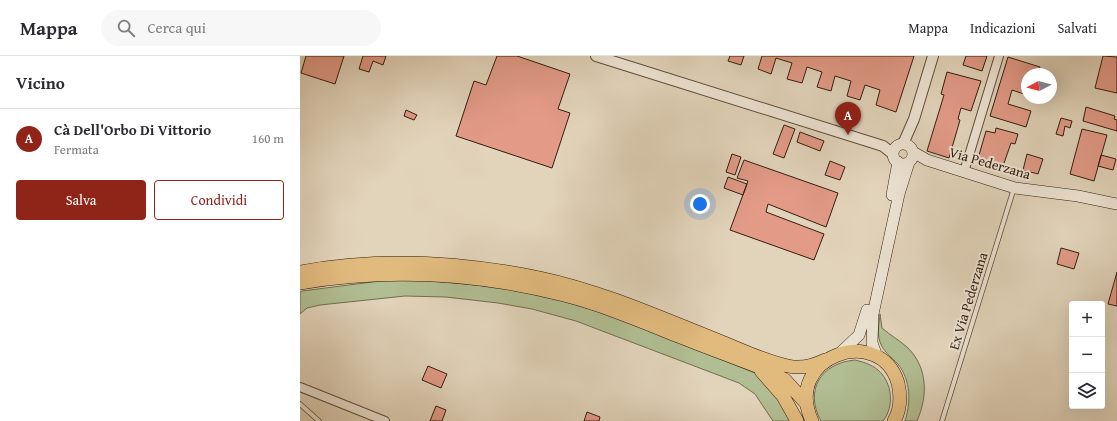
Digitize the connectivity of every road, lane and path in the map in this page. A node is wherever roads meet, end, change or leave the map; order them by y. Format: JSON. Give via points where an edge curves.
{"nodes":[{"id":1,"x":596,"y":56,"type":"edge"},
{"id":2,"x":933,"y":56,"type":"edge"},
{"id":3,"x":999,"y":56,"type":"edge"},
{"id":4,"x":904,"y":154,"type":"junction"},
{"id":5,"x":964,"y":172,"type":"junction"},
{"id":6,"x":1015,"y":188,"type":"junction"},
{"id":7,"x":1117,"y":204,"type":"edge"},
{"id":8,"x":300,"y":272,"type":"edge"},
{"id":9,"x":382,"y":274,"type":"junction"},
{"id":10,"x":300,"y":283,"type":"edge"},
{"id":11,"x":300,"y":289,"type":"edge"},
{"id":12,"x":840,"y":353,"type":"junction"},
{"id":13,"x":825,"y":360,"type":"junction"},
{"id":14,"x":883,"y":361,"type":"junction"},
{"id":15,"x":755,"y":366,"type":"junction"},
{"id":16,"x":300,"y":387,"type":"edge"},
{"id":17,"x":806,"y":403,"type":"junction"},
{"id":18,"x":300,"y":404,"type":"edge"},
{"id":19,"x":320,"y":421,"type":"edge"},
{"id":20,"x":385,"y":421,"type":"edge"},
{"id":21,"x":797,"y":421,"type":"edge"},
{"id":22,"x":812,"y":421,"type":"edge"},
{"id":23,"x":894,"y":421,"type":"edge"},
{"id":24,"x":942,"y":421,"type":"edge"}],
"edges":[{"from":1,"to":4,"type":"street"},
{"from":2,"to":4,"type":"street"},
{"from":3,"to":5,"type":"street"},
{"from":4,"to":5,"type":"main road","name":"Via Pederzana"},
{"from":4,"to":12,"type":"main road","via":[[864,324],[859,335]]},
{"from":4,"to":14,"type":"main road","via":[[899,194],[873,314],[872,343],[876,354]]},
{"from":5,"to":6,"type":"main road","name":"Via Pederzana"},
{"from":6,"to":7,"type":"main road","name":"Via Pederzana"},
{"from":6,"to":24,"type":"lane","name":"Ex Via Pederzana"},
{"from":8,"to":13,"type":"main road","via":[[404,263],[480,268],[517,274],[614,300],[772,362],[801,367],[812,366]]},
{"from":9,"to":10,"type":"main road"},
{"from":9,"to":11,"type":"street","via":[[365,281]]},
{"from":9,"to":15,"type":"main road","via":[[474,278],[565,295],[631,317]]},
{"from":12,"to":13,"type":"main road"},
{"from":12,"to":14,"type":"main road","via":[[862,352]]},
{"from":13,"to":17,"type":"main road","via":[[812,374],[806,393]]},
{"from":14,"to":23,"type":"main road","via":[[891,370],[900,391],[900,403]]},
{"from":15,"to":17,"type":"main road","via":[[785,380]]},
{"from":15,"to":21,"type":"main road","via":[[778,390]]},
{"from":16,"to":20,"type":"street"},
{"from":17,"to":22,"type":"main road"},
{"from":18,"to":19,"type":"lane"}]}
